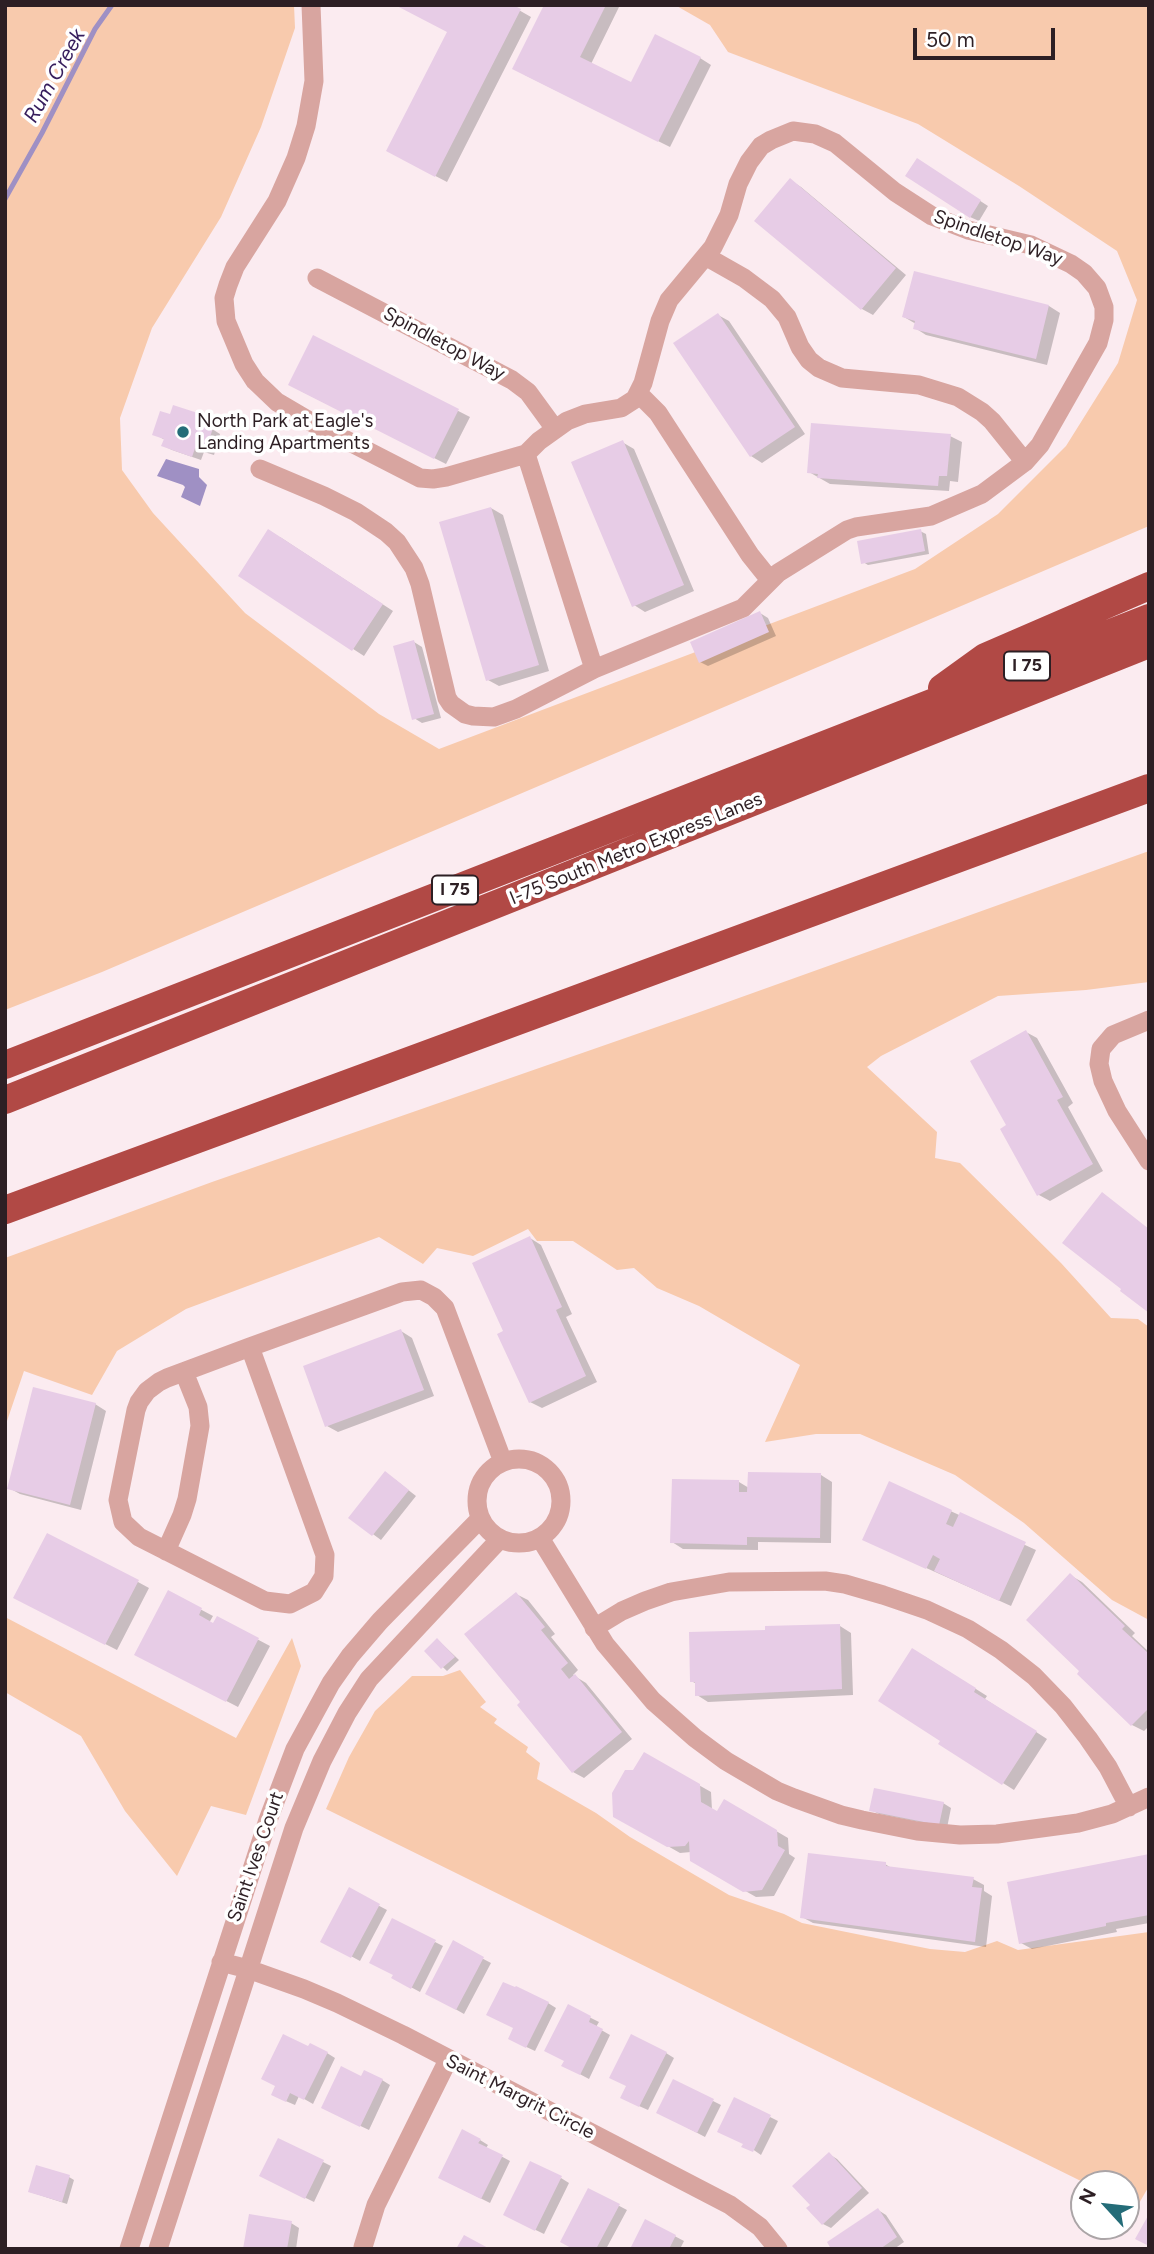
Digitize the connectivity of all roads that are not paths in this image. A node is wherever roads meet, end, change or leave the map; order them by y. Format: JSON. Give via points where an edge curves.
{"nodes":[{"id":1,"x":311,"y":5,"type":"edge"},
{"id":2,"x":707,"y":257,"type":"junction"},
{"id":3,"x":317,"y":278,"type":"dead end"},
{"id":4,"x":639,"y":394,"type":"junction"},
{"id":5,"x":555,"y":429,"type":"junction"},
{"id":6,"x":526,"y":454,"type":"junction"},
{"id":7,"x":1025,"y":462,"type":"junction"},
{"id":8,"x":260,"y":469,"type":"dead end"},
{"id":9,"x":770,"y":580,"type":"junction"},
{"id":10,"x":1149,"y":586,"type":"edge"},
{"id":11,"x":1149,"y":618,"type":"edge"},
{"id":12,"x":1149,"y":644,"type":"edge"},
{"id":13,"x":594,"y":669,"type":"junction"},
{"id":14,"x":905,"y":714,"type":"junction"},
{"id":15,"x":1149,"y":789,"type":"edge"},
{"id":16,"x":1149,"y":1020,"type":"edge"},
{"id":17,"x":5,"y":1065,"type":"edge"},
{"id":18,"x":5,"y":1100,"type":"edge"},
{"id":19,"x":1149,"y":1161,"type":"edge"},
{"id":20,"x":5,"y":1210,"type":"edge"},
{"id":21,"x":250,"y":1347,"type":"junction"},
{"id":22,"x":184,"y":1371,"type":"junction"},
{"id":23,"x":503,"y":1462,"type":"junction"},
{"id":24,"x":480,"y":1519,"type":"junction"},
{"id":25,"x":540,"y":1538,"type":"junction"},
{"id":26,"x":500,"y":1539,"type":"junction"},
{"id":27,"x":166,"y":1551,"type":"junction"},
{"id":28,"x":396,"y":1605,"type":"junction"},
{"id":29,"x":416,"y":1628,"type":"junction"},
{"id":30,"x":594,"y":1628,"type":"junction"},
{"id":31,"x":295,"y":1749,"type":"junction"},
{"id":32,"x":322,"y":1761,"type":"junction"},
{"id":33,"x":1149,"y":1797,"type":"edge"},
{"id":34,"x":1129,"y":1807,"type":"junction"},
{"id":35,"x":221,"y":1962,"type":"junction"},
{"id":36,"x":248,"y":1969,"type":"junction"},
{"id":37,"x":448,"y":2060,"type":"junction"},
{"id":38,"x":155,"y":2167,"type":"junction"},
{"id":39,"x":182,"y":2175,"type":"junction"},
{"id":40,"x":363,"y":2247,"type":"edge"},
{"id":41,"x":129,"y":2249,"type":"edge"},
{"id":42,"x":158,"y":2249,"type":"edge"},
{"id":43,"x":778,"y":2249,"type":"edge"}],
"edges":[{"from":1,"to":6,"type":"street","via":[[314,81],[306,126],[277,201],[235,267],[224,298],[226,321],[244,364],[277,402],[420,478],[446,477]]},
{"from":2,"to":4,"type":"street","name":"Spindletop Way","via":[[669,300]]},
{"from":2,"to":7,"type":"street","via":[[772,299],[787,317],[800,347],[819,368],[842,378],[919,385],[958,397],[992,421]]},
{"from":2,"to":7,"type":"street","name":"Spindletop Way","via":[[757,151],[781,134],[804,131],[835,143],[932,216],[1031,245],[1071,264],[1097,288],[1104,307],[1103,330],[1064,405]]},
{"from":3,"to":5,"type":"street","name":"Spindletop Way","via":[[512,380],[534,399]]},
{"from":4,"to":5,"type":"street","via":[[621,408],[585,414]]},
{"from":4,"to":9,"type":"street","via":[[658,413]]},
{"from":5,"to":6,"type":"street"},
{"from":6,"to":13,"type":"street"},
{"from":7,"to":9,"type":"street","name":"Spindletop Way","via":[[982,494],[945,511],[847,530]]},
{"from":8,"to":13,"type":"street","name":"Spindletop Way","via":[[356,512],[397,542],[420,584],[447,698],[458,710],[494,717]]},
{"from":9,"to":13,"type":"street","name":"Spindletop Way","via":[[743,608]]},
{"from":10,"to":14,"type":"highway","via":[[985,657]]},
{"from":11,"to":14,"type":"highway","number":"I 75"},
{"from":12,"to":18,"type":"highway","name":"I-75 South Metro Express Lanes"},
{"from":14,"to":17,"type":"highway","number":"I 75"},
{"from":15,"to":20,"type":"highway"},
{"from":16,"to":19,"type":"street","via":[[1113,1035],[1101,1049],[1099,1065],[1117,1111]]},
{"from":21,"to":22,"type":"street"},
{"from":21,"to":23,"type":"street","via":[[402,1292],[429,1293],[444,1308]]},
{"from":21,"to":27,"type":"street","via":[[323,1545],[324,1576],[307,1597],[273,1604]]},
{"from":22,"to":27,"type":"street","via":[[200,1426],[187,1499]]},
{"from":22,"to":27,"type":"street","via":[[153,1386],[139,1402],[118,1500],[127,1528]]},
{"from":23,"to":24,"type":"street","via":[[488,1472],[479,1486]]},
{"from":23,"to":25,"type":"street","via":[[533,1461],[556,1482],[559,1512],[552,1528]]},
{"from":24,"to":26,"type":"street"},
{"from":24,"to":28,"type":"street","name":"Saint Ives Court"},
{"from":25,"to":26,"type":"street","via":[[520,1544]]},
{"from":25,"to":30,"type":"street"},
{"from":26,"to":29,"type":"street","name":"Saint Ives Court"},
{"from":28,"to":29,"type":"street"},
{"from":28,"to":31,"type":"street","name":"Saint Ives Court","via":[[331,1683]]},
{"from":29,"to":32,"type":"street","name":"Saint Ives Court","via":[[358,1694]]},
{"from":30,"to":34,"type":"street","via":[[639,1685],[695,1738],[777,1791],[829,1811],[885,1825],[960,1835],[1078,1823]]},
{"from":30,"to":34,"type":"street","via":[[622,1611],[671,1592],[780,1580],[845,1584],[928,1610],[968,1629],[1034,1676],[1088,1738]]},
{"from":31,"to":32,"type":"street"},
{"from":31,"to":35,"type":"street","name":"Saint Ives Court"},
{"from":32,"to":36,"type":"street","name":"Saint Ives Court","via":[[303,1803]]},
{"from":33,"to":34,"type":"street"},
{"from":35,"to":36,"type":"street","name":"Saint Margrit Circle"},
{"from":35,"to":38,"type":"street","name":"Saint Ives Court"},
{"from":36,"to":37,"type":"street","name":"Saint Margrit Circle","via":[[337,2003]]},
{"from":36,"to":39,"type":"street","name":"Saint Ives Court"},
{"from":37,"to":40,"type":"street","via":[[376,2205]]},
{"from":37,"to":43,"type":"street","name":"Saint Margrit Circle","via":[[730,2205],[760,2227]]},
{"from":38,"to":39,"type":"street"},
{"from":38,"to":41,"type":"street","name":"Saint Ives Court"},
{"from":39,"to":42,"type":"street","name":"Saint Ives Court"}]}
